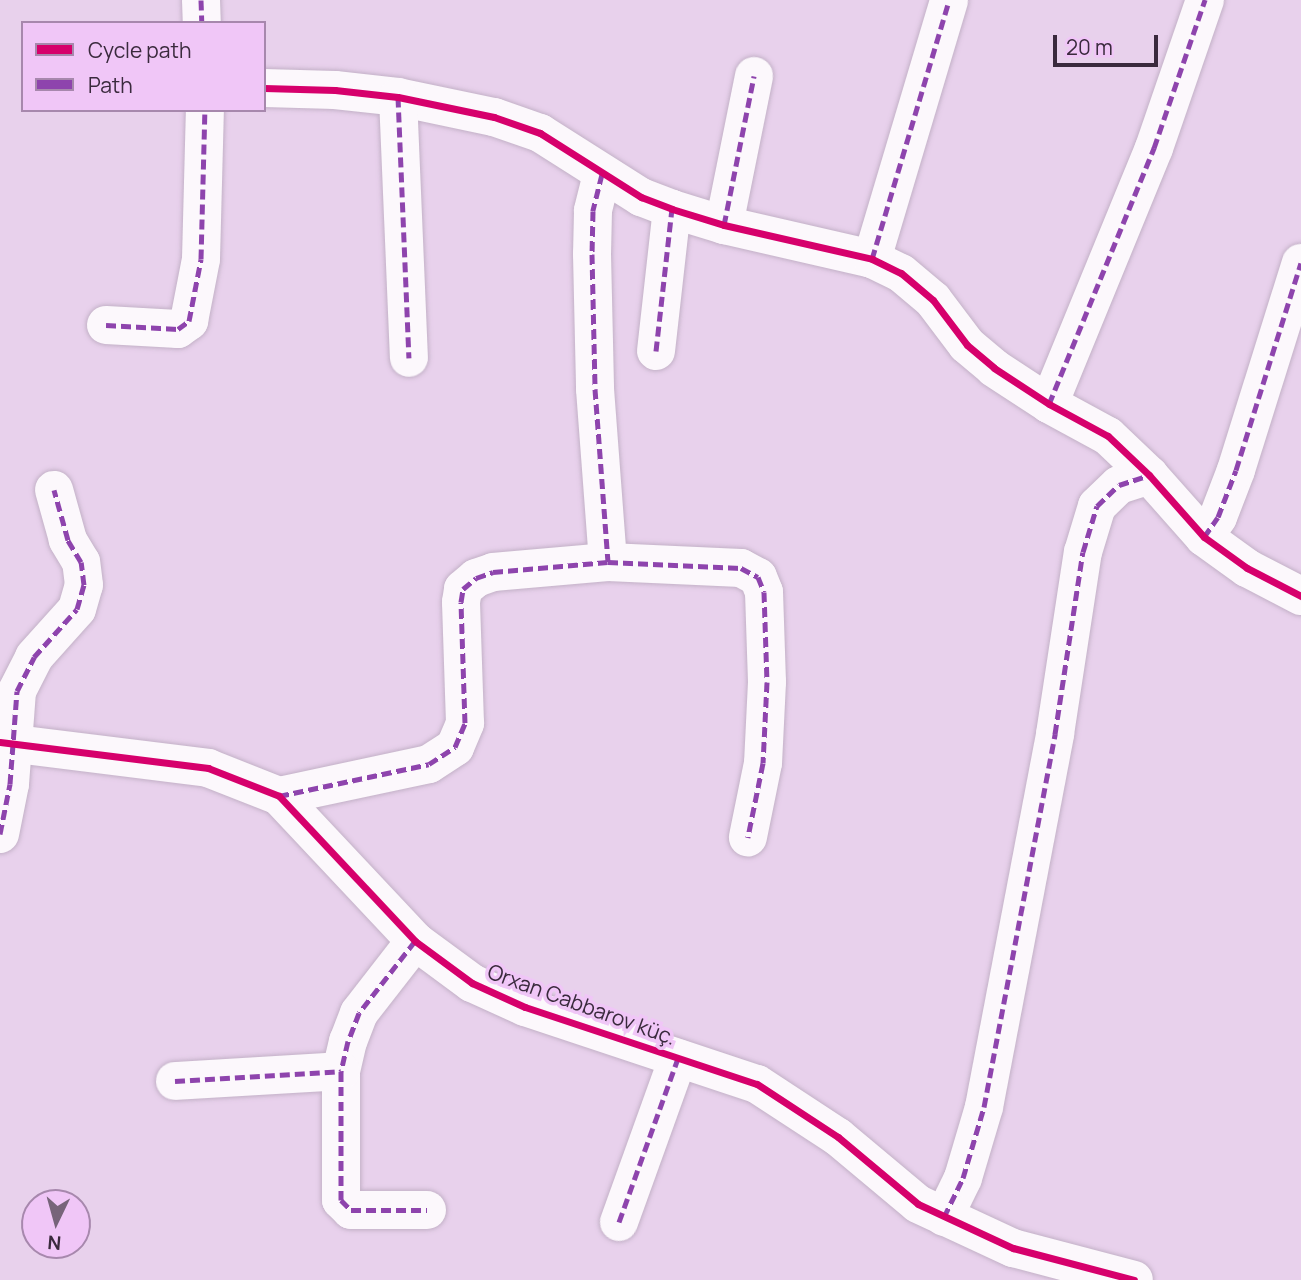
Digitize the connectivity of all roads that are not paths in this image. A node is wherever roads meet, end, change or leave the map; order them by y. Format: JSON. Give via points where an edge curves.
{"nodes":[{"id":1,"x":201,"y":0,"type":"edge"},
{"id":2,"x":949,"y":0,"type":"edge"},
{"id":3,"x":1205,"y":0,"type":"edge"},
{"id":4,"x":202,"y":21,"type":"edge"},
{"id":5,"x":754,"y":76,"type":"dead end"},
{"id":6,"x":266,"y":88,"type":"edge"},
{"id":7,"x":398,"y":97,"type":"junction"},
{"id":8,"x":205,"y":112,"type":"edge"},
{"id":9,"x":602,"y":174,"type":"junction"},
{"id":10,"x":673,"y":209,"type":"junction"},
{"id":11,"x":724,"y":225,"type":"junction"},
{"id":12,"x":872,"y":259,"type":"junction"},
{"id":13,"x":1301,"y":262,"type":"edge"},
{"id":14,"x":106,"y":325,"type":"dead end"},
{"id":15,"x":656,"y":351,"type":"dead end"},
{"id":16,"x":409,"y":358,"type":"dead end"},
{"id":17,"x":1049,"y":404,"type":"junction"},
{"id":18,"x":1149,"y":475,"type":"junction"},
{"id":19,"x":54,"y":490,"type":"dead end"},
{"id":20,"x":1204,"y":537,"type":"junction"},
{"id":21,"x":608,"y":562,"type":"junction"},
{"id":22,"x":1301,"y":596,"type":"edge"},
{"id":23,"x":6,"y":742,"type":"edge"},
{"id":24,"x":279,"y":796,"type":"junction"},
{"id":25,"x":0,"y":834,"type":"edge"},
{"id":26,"x":748,"y":837,"type":"dead end"},
{"id":27,"x":415,"y":941,"type":"junction"},
{"id":28,"x":678,"y":1058,"type":"junction"},
{"id":29,"x":341,"y":1072,"type":"junction"},
{"id":30,"x":175,"y":1081,"type":"dead end"},
{"id":31,"x":427,"y":1210,"type":"dead end"},
{"id":32,"x":944,"y":1217,"type":"junction"},
{"id":33,"x":619,"y":1222,"type":"dead end"},
{"id":34,"x":1134,"y":1280,"type":"edge"}],
"edges":[{"from":1,"to":4,"type":"street"},
{"from":2,"to":12,"type":"street"},
{"from":3,"to":17,"type":"street","via":[[1154,148]]},
{"from":5,"to":11,"type":"street"},
{"from":6,"to":7,"type":"street"},
{"from":7,"to":9,"type":"street","via":[[494,117],[540,133]]},
{"from":7,"to":16,"type":"street"},
{"from":8,"to":14,"type":"street","via":[[201,259],[189,321],[178,329]]},
{"from":9,"to":10,"type":"street"},
{"from":9,"to":21,"type":"street","via":[[593,211],[592,254]]},
{"from":10,"to":11,"type":"street"},
{"from":10,"to":15,"type":"street"},
{"from":11,"to":12,"type":"street"},
{"from":12,"to":17,"type":"street","via":[[901,273],[933,300],[967,345]]},
{"from":13,"to":20,"type":"street","via":[[1236,470],[1218,517]]},
{"from":17,"to":18,"type":"street","via":[[1108,436]]},
{"from":18,"to":20,"type":"street"},
{"from":18,"to":32,"type":"street","via":[[1119,485],[1097,506],[1083,552],[1055,734],[984,1107],[963,1178]]},
{"from":19,"to":23,"type":"street","via":[[68,540],[81,562],[84,585],[77,610],[34,657],[17,691]]},
{"from":20,"to":22,"type":"street","via":[[1247,568]]},
{"from":21,"to":24,"type":"street","via":[[493,572],[476,578],[463,589],[461,602],[465,723],[455,747],[429,764]]},
{"from":21,"to":26,"type":"street","via":[[741,568],[758,577],[764,592],[767,682],[763,763]]},
{"from":23,"to":24,"type":"street","name":"Orxan Cabbarov küç.","via":[[208,768]]},
{"from":23,"to":25,"type":"street","via":[[10,784]]},
{"from":24,"to":27,"type":"street","name":"Orxan Cabbarov küç."},
{"from":27,"to":28,"type":"street","name":"Orxan Cabbarov küç.","via":[[472,983],[525,1007]]},
{"from":27,"to":29,"type":"street","via":[[359,1013]]},
{"from":28,"to":32,"type":"street","name":"Orxan Cabbarov küç.","via":[[757,1084],[838,1137],[918,1204]]},
{"from":28,"to":33,"type":"street"},
{"from":29,"to":30,"type":"street"},
{"from":29,"to":31,"type":"street","via":[[341,1200],[351,1210]]},
{"from":32,"to":34,"type":"street","name":"Orxan Cabbarov küç.","via":[[1013,1248]]}]}
